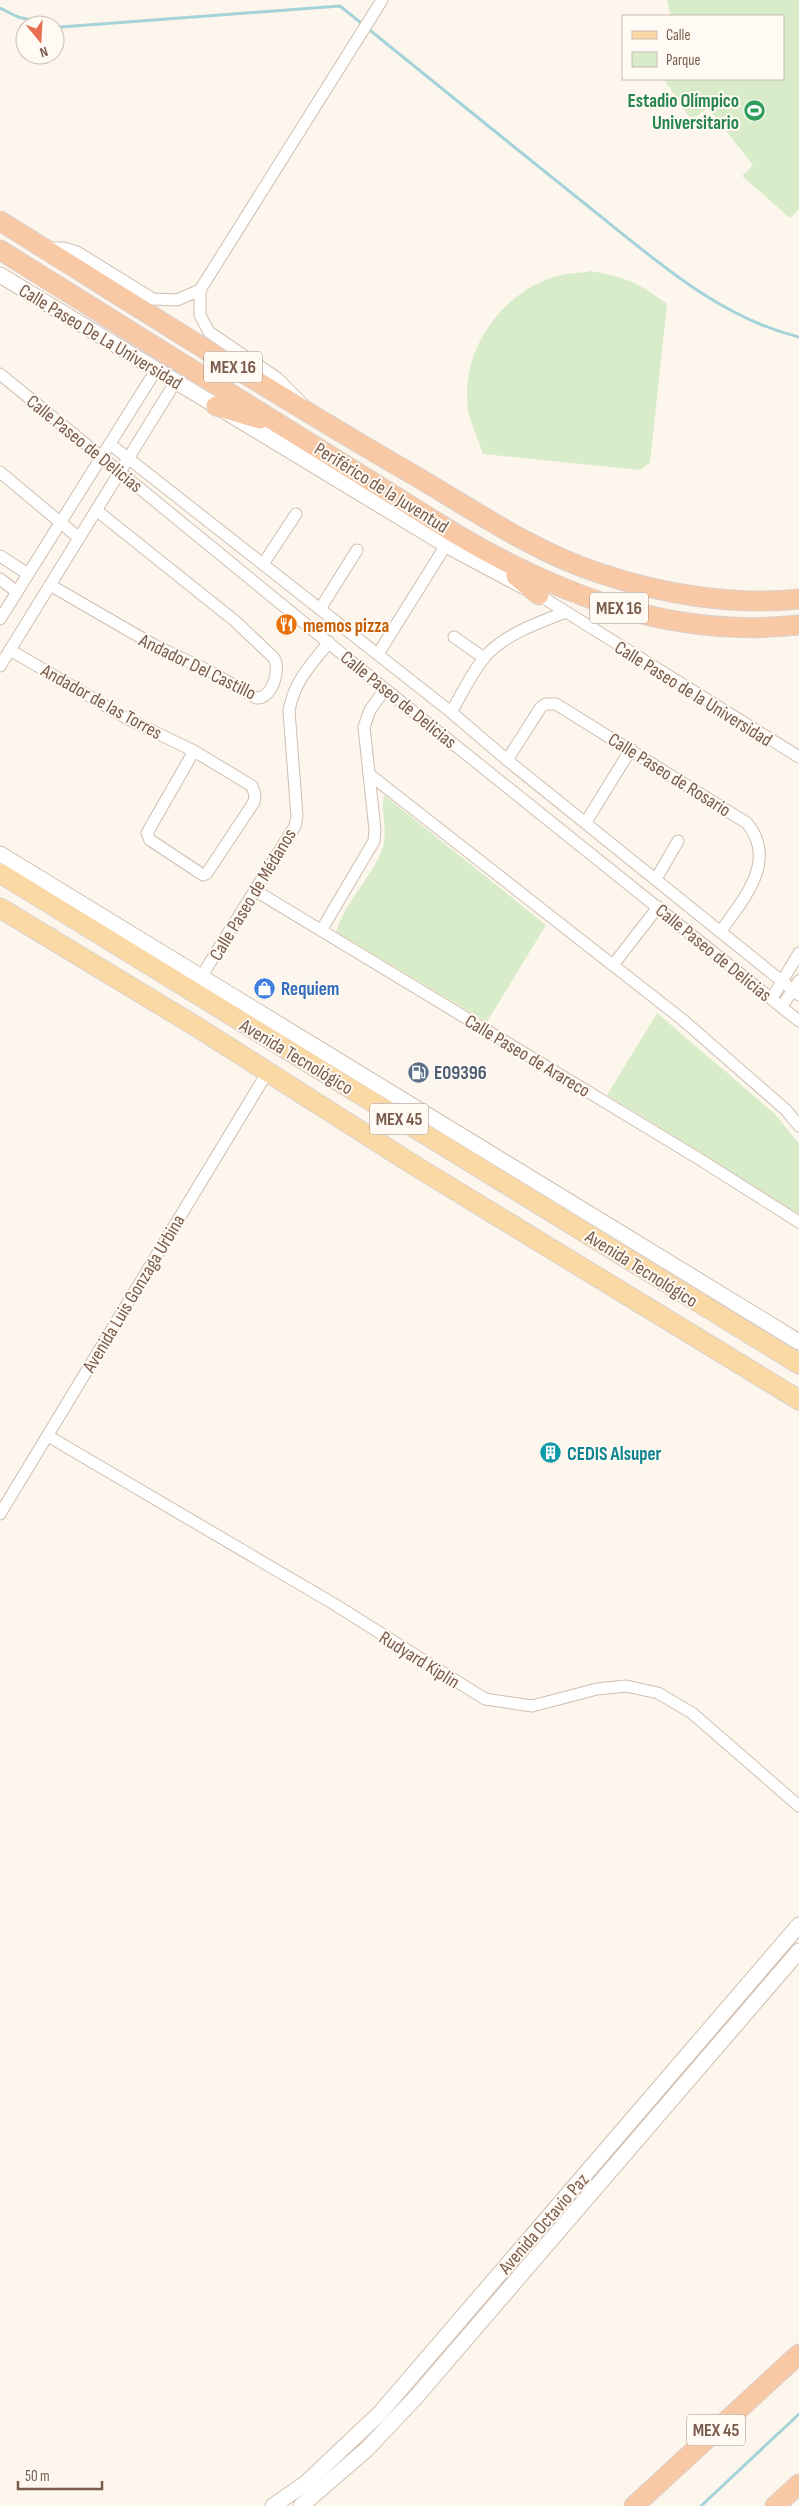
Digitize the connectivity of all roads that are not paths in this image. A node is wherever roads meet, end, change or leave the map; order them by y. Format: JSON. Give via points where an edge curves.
{"nodes":[{"id":1,"x":382,"y":0,"type":"edge"},
{"id":2,"x":0,"y":221,"type":"edge"},
{"id":3,"x":43,"y":248,"type":"junction"},
{"id":4,"x":0,"y":250,"type":"edge"},
{"id":5,"x":0,"y":275,"type":"edge"},
{"id":6,"x":200,"y":290,"type":"junction"},
{"id":7,"x":156,"y":370,"type":"junction"},
{"id":8,"x":0,"y":374,"type":"edge"},
{"id":9,"x":176,"y":381,"type":"junction"},
{"id":10,"x":216,"y":406,"type":"junction"},
{"id":11,"x":317,"y":419,"type":"junction"},
{"id":12,"x":289,"y":428,"type":"junction"},
{"id":13,"x":110,"y":444,"type":"junction"},
{"id":14,"x":102,"y":457,"type":"junction"},
{"id":15,"x":128,"y":459,"type":"junction"},
{"id":16,"x":120,"y":471,"type":"junction"},
{"id":17,"x":0,"y":472,"type":"edge"},
{"id":18,"x":96,"y":510,"type":"junction"},
{"id":19,"x":296,"y":514,"type":"dead end"},
{"id":20,"x":61,"y":522,"type":"junction"},
{"id":21,"x":79,"y":538,"type":"junction"},
{"id":22,"x":446,"y":545,"type":"junction"},
{"id":23,"x":357,"y":550,"type":"dead end"},
{"id":24,"x":488,"y":553,"type":"junction"},
{"id":25,"x":0,"y":556,"type":"edge"},
{"id":26,"x":263,"y":564,"type":"junction"},
{"id":27,"x":28,"y":574,"type":"junction"},
{"id":28,"x":0,"y":579,"type":"edge"},
{"id":29,"x":50,"y":585,"type":"junction"},
{"id":30,"x":17,"y":592,"type":"junction"},
{"id":31,"x":539,"y":595,"type":"junction"},
{"id":32,"x":799,"y":599,"type":"edge"},
{"id":33,"x":320,"y":608,"type":"junction"},
{"id":34,"x":566,"y":612,"type":"junction"},
{"id":35,"x":0,"y":619,"type":"edge"},
{"id":36,"x":799,"y":625,"type":"edge"},
{"id":37,"x":454,"y":637,"type":"dead end"},
{"id":38,"x":329,"y":642,"type":"junction"},
{"id":39,"x":10,"y":650,"type":"junction"},
{"id":40,"x":378,"y":654,"type":"junction"},
{"id":41,"x":484,"y":658,"type":"junction"},
{"id":42,"x":0,"y":666,"type":"edge"},
{"id":43,"x":385,"y":689,"type":"junction"},
{"id":44,"x":451,"y":712,"type":"junction"},
{"id":45,"x":631,"y":749,"type":"junction"},
{"id":46,"x":194,"y":751,"type":"junction"},
{"id":47,"x":799,"y":757,"type":"edge"},
{"id":48,"x":507,"y":760,"type":"junction"},
{"id":49,"x":370,"y":774,"type":"junction"},
{"id":50,"x":586,"y":822,"type":"junction"},
{"id":51,"x":678,"y":841,"type":"dead end"},
{"id":52,"x":0,"y":854,"type":"edge"},
{"id":53,"x":0,"y":873,"type":"edge"},
{"id":54,"x":656,"y":879,"type":"junction"},
{"id":55,"x":256,"y":891,"type":"junction"},
{"id":56,"x":658,"y":907,"type":"junction"},
{"id":57,"x":0,"y":908,"type":"edge"},
{"id":58,"x":322,"y":929,"type":"junction"},
{"id":59,"x":721,"y":931,"type":"junction"},
{"id":60,"x":799,"y":953,"type":"edge"},
{"id":61,"x":613,"y":965,"type":"junction"},
{"id":62,"x":201,"y":977,"type":"junction"},
{"id":63,"x":783,"y":981,"type":"junction"},
{"id":64,"x":797,"y":988,"type":"edge"},
{"id":65,"x":772,"y":998,"type":"junction"},
{"id":66,"x":782,"y":1006,"type":"junction"},
{"id":67,"x":799,"y":1021,"type":"edge"},
{"id":68,"x":267,"y":1073,"type":"junction"},
{"id":69,"x":799,"y":1126,"type":"edge"},
{"id":70,"x":434,"y":1140,"type":"junction"},
{"id":71,"x":417,"y":1167,"type":"junction"},
{"id":72,"x":799,"y":1222,"type":"edge"},
{"id":73,"x":799,"y":1342,"type":"edge"},
{"id":74,"x":799,"y":1364,"type":"edge"},
{"id":75,"x":799,"y":1400,"type":"edge"},
{"id":76,"x":48,"y":1436,"type":"junction"},
{"id":77,"x":0,"y":1514,"type":"edge"},
{"id":78,"x":799,"y":1806,"type":"edge"},
{"id":79,"x":799,"y":1924,"type":"edge"},
{"id":80,"x":799,"y":1951,"type":"edge"},
{"id":81,"x":799,"y":2354,"type":"edge"},
{"id":82,"x":799,"y":2484,"type":"edge"},
{"id":83,"x":273,"y":2506,"type":"edge"},
{"id":84,"x":301,"y":2506,"type":"edge"},
{"id":85,"x":634,"y":2506,"type":"edge"},
{"id":86,"x":775,"y":2506,"type":"edge"}],
"edges":[{"from":1,"to":6,"type":"street"},
{"from":2,"to":3,"type":"highway","name":"Periférico de la Juventud","number":"MEX 16"},
{"from":3,"to":6,"type":"street","via":[[77,252],[153,299],[177,300]]},
{"from":3,"to":11,"type":"highway","name":"Periférico de la Juventud","number":"MEX 16"},
{"from":4,"to":12,"type":"highway","name":"Periférico de la Juventud","number":"MEX 16"},
{"from":5,"to":7,"type":"street","name":"Calle Paseo De La Universidad"},
{"from":6,"to":11,"type":"street","via":[[200,315],[209,332],[286,384]]},
{"from":7,"to":9,"type":"street","name":"Calle Paseo De La Universidad"},
{"from":7,"to":13,"type":"street"},
{"from":8,"to":14,"type":"street","name":"Calle Paseo de Delicias"},
{"from":9,"to":10,"type":"street","name":"Calle Paseo De La Universidad"},
{"from":9,"to":15,"type":"street"},
{"from":10,"to":12,"type":"highway"},
{"from":10,"to":22,"type":"street","name":"Calle Paseo De La Universidad"},
{"from":11,"to":32,"type":"highway","name":"Periférico de la Juventud","number":"MEX 16","via":[[570,563],[626,581],[697,597]]},
{"from":12,"to":24,"type":"highway","name":"Periférico de la Juventud","number":"MEX 16"},
{"from":13,"to":14,"type":"street"},
{"from":13,"to":15,"type":"street","name":"Calle Paseo de Delicias"},
{"from":14,"to":16,"type":"street","name":"Calle Paseo de Delicias"},
{"from":14,"to":20,"type":"street"},
{"from":15,"to":16,"type":"street"},
{"from":15,"to":26,"type":"street","name":"Calle Paseo de Delicias"},
{"from":16,"to":18,"type":"street"},
{"from":16,"to":38,"type":"street","name":"Calle Paseo de Delicias"},
{"from":17,"to":20,"type":"street"},
{"from":18,"to":21,"type":"street"},
{"from":18,"to":29,"type":"street","name":"Andador Del Castillo","via":[[235,621],[274,658],[278,672],[266,695],[256,698],[152,644]]},
{"from":19,"to":26,"type":"street"},
{"from":20,"to":21,"type":"street"},
{"from":20,"to":27,"type":"street"},
{"from":21,"to":29,"type":"street"},
{"from":22,"to":31,"type":"street","name":"Calle Paseo De La Universidad"},
{"from":22,"to":40,"type":"street"},
{"from":23,"to":33,"type":"street"},
{"from":24,"to":31,"type":"highway"},
{"from":24,"to":36,"type":"highway","name":"Periférico de la Juventud","number":"MEX 16","via":[[556,587],[650,615],[728,627]]},
{"from":25,"to":27,"type":"street"},
{"from":26,"to":33,"type":"street","name":"Calle Paseo de Delicias"},
{"from":27,"to":30,"type":"street"},
{"from":28,"to":30,"type":"street"},
{"from":29,"to":39,"type":"street"},
{"from":30,"to":35,"type":"street"},
{"from":31,"to":34,"type":"street","name":"Calle Paseo de la Universidad"},
{"from":33,"to":40,"type":"street","name":"Calle Paseo de Delicias"},
{"from":34,"to":41,"type":"street","via":[[516,634]]},
{"from":34,"to":47,"type":"street","name":"Calle Paseo de la Universidad"},
{"from":37,"to":41,"type":"street"},
{"from":38,"to":43,"type":"street","name":"Calle Paseo de Delicias"},
{"from":38,"to":55,"type":"street","name":"Calle Paseo de Médanos","via":[[296,683],[291,697],[288,711],[297,816],[295,826]]},
{"from":39,"to":42,"type":"street"},
{"from":39,"to":46,"type":"street","name":"Andador de las Torres","via":[[128,719]]},
{"from":40,"to":44,"type":"street","name":"Calle Paseo de Delicias"},
{"from":41,"to":44,"type":"street"},
{"from":43,"to":49,"type":"street","via":[[370,710],[364,727]]},
{"from":43,"to":56,"type":"street","name":"Calle Paseo de Delicias"},
{"from":44,"to":48,"type":"street","name":"Calle Paseo de Delicias"},
{"from":45,"to":48,"type":"street","name":"Calle Paseo de Rosario","via":[[551,703],[537,713]]},
{"from":45,"to":50,"type":"street"},
{"from":45,"to":59,"type":"street","name":"Calle Paseo de Rosario","via":[[747,823],[754,832],[759,868],[753,884]]},
{"from":46,"to":46,"type":"street","name":"Andador de las Torres","via":[[248,782],[256,795],[203,875],[150,840],[147,833]]},
{"from":48,"to":50,"type":"street","name":"Calle Paseo de Delicias"},
{"from":49,"to":58,"type":"street","via":[[374,841]]},
{"from":49,"to":61,"type":"street"},
{"from":50,"to":54,"type":"street","name":"Calle Paseo de Delicias"},
{"from":51,"to":54,"type":"street"},
{"from":52,"to":62,"type":"street"},
{"from":53,"to":70,"type":"main road","name":"Avenida Tecnológico","number":"MEX 45"},
{"from":54,"to":59,"type":"street","name":"Calle Paseo de Delicias"},
{"from":55,"to":58,"type":"street","name":"Calle Paseo de Arareco"},
{"from":55,"to":62,"type":"street","name":"Calle Paseo de Médanos"},
{"from":56,"to":61,"type":"street"},
{"from":56,"to":65,"type":"street","name":"Calle Paseo de Delicias"},
{"from":57,"to":68,"type":"main road","name":"Avenida Tecnológico","number":"MEX 45"},
{"from":58,"to":72,"type":"street","name":"Calle Paseo de Arareco"},
{"from":59,"to":63,"type":"street","name":"Calle Paseo de Delicias"},
{"from":60,"to":63,"type":"street"},
{"from":61,"to":69,"type":"street","via":[[691,1027],[786,1110]]},
{"from":62,"to":73,"type":"street"},
{"from":63,"to":64,"type":"street","name":"Calle Paseo de Delicias"},
{"from":63,"to":65,"type":"street"},
{"from":64,"to":66,"type":"street"},
{"from":65,"to":66,"type":"street","name":"Calle Paseo de Delicias"},
{"from":66,"to":67,"type":"street","name":"Calle Paseo de Delicias"},
{"from":68,"to":71,"type":"main road","name":"Avenida Tecnológico","number":"MEX 45"},
{"from":68,"to":76,"type":"street","name":"Avenida Luis Gonzaga Urbina"},
{"from":70,"to":71,"type":"main road"},
{"from":70,"to":74,"type":"main road","name":"Avenida Tecnológico","number":"MEX 45"},
{"from":71,"to":75,"type":"main road","name":"Avenida Tecnológico","number":"MEX 45"},
{"from":76,"to":77,"type":"street","name":"Avenida Luis Gonzaga Urbina"},
{"from":76,"to":78,"type":"street","name":"Rudyard Kiplin","via":[[318,1595],[485,1699],[532,1706],[597,1689],[626,1686],[658,1693],[692,1713]]},
{"from":79,"to":83,"type":"street","name":"Avenida Octavio Paz","via":[[380,2413],[306,2483]]},
{"from":80,"to":84,"type":"street","name":"Avenida Octavio Paz","via":[[416,2397],[367,2449]]},
{"from":81,"to":85,"type":"highway","number":"MEX 45"},
{"from":82,"to":86,"type":"highway"}]}
